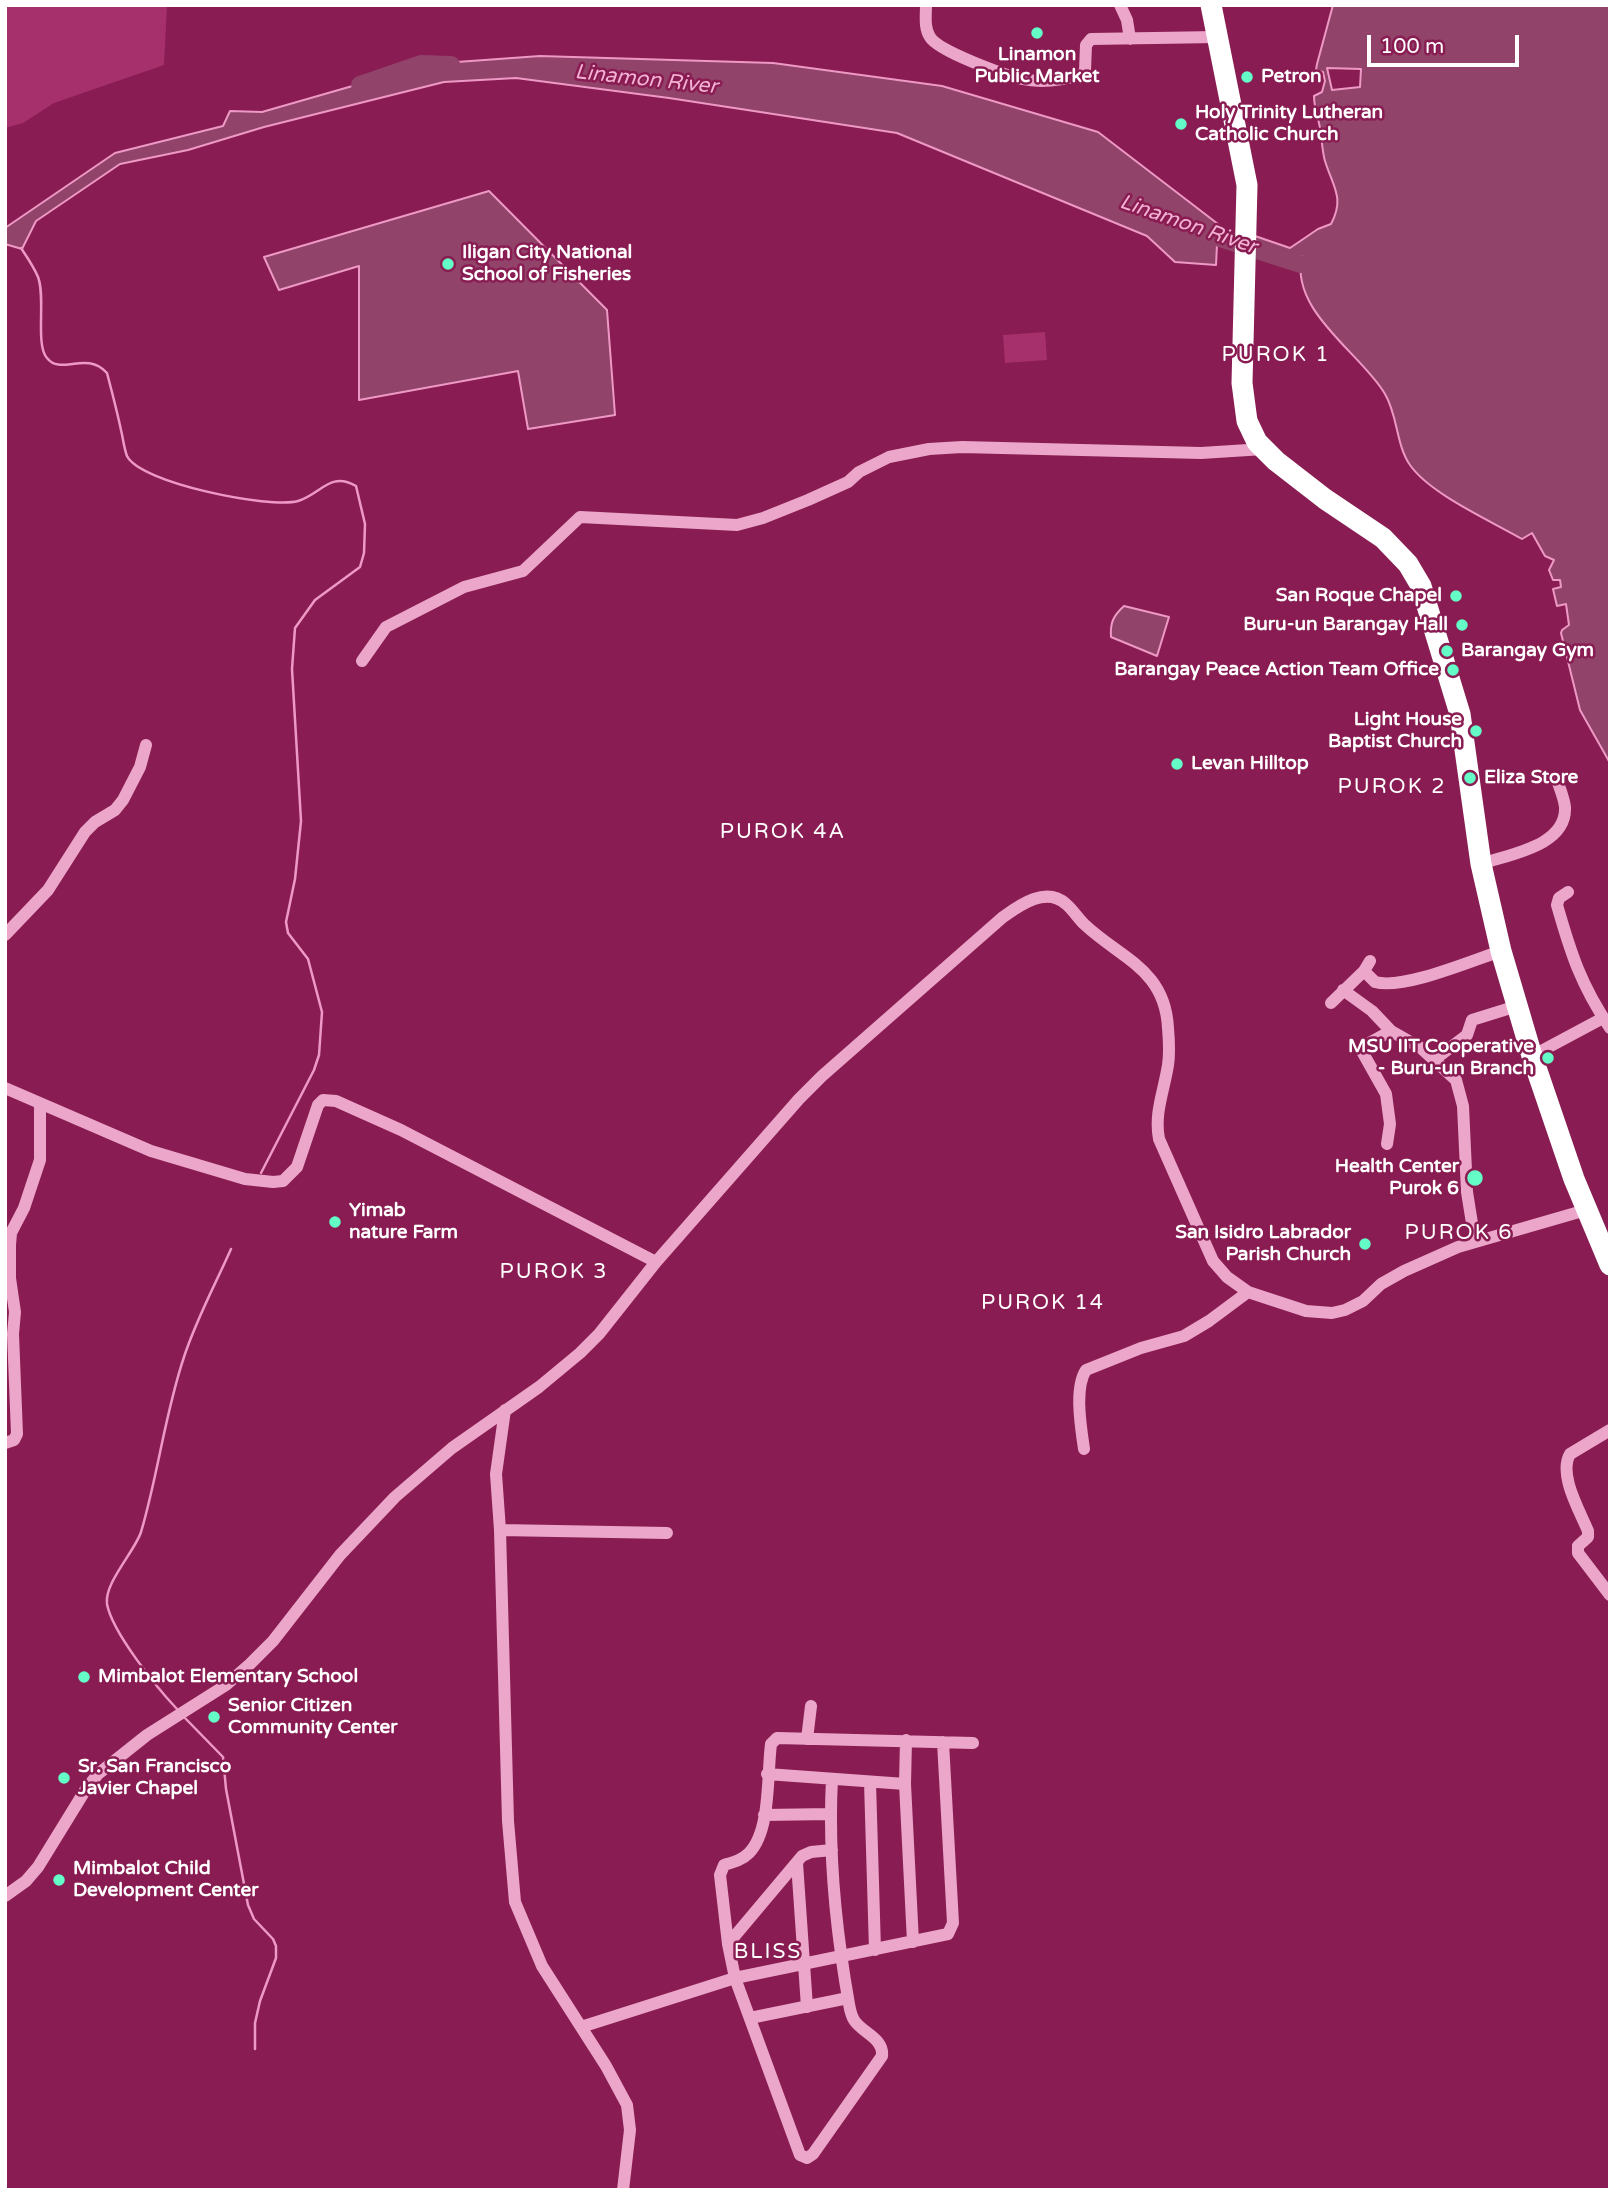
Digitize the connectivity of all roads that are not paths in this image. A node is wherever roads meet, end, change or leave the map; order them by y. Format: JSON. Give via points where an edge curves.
{"nodes":[{"id":1,"x":926,"y":5,"type":"edge"},
{"id":2,"x":1119,"y":5,"type":"edge"},
{"id":3,"x":1211,"y":5,"type":"edge"},
{"id":4,"x":1217,"y":37,"type":"junction"},
{"id":5,"x":1130,"y":39,"type":"junction"},
{"id":6,"x":1264,"y":449,"type":"junction"},
{"id":7,"x":362,"y":661,"type":"dead end"},
{"id":8,"x":146,"y":745,"type":"dead end"},
{"id":9,"x":1558,"y":780,"type":"dead end"},
{"id":10,"x":1481,"y":863,"type":"junction"},
{"id":11,"x":1569,"y":892,"type":"dead end"},
{"id":12,"x":5,"y":935,"type":"edge"},
{"id":13,"x":1501,"y":951,"type":"junction"},
{"id":14,"x":1343,"y":990,"type":"junction"},
{"id":15,"x":1331,"y":1003,"type":"dead end"},
{"id":16,"x":1517,"y":1006,"type":"junction"},
{"id":17,"x":1608,"y":1025,"type":"edge"},
{"id":18,"x":1391,"y":1031,"type":"junction"},
{"id":19,"x":1532,"y":1056,"type":"junction"},
{"id":20,"x":1434,"y":1060,"type":"junction"},
{"id":21,"x":5,"y":1088,"type":"edge"},
{"id":22,"x":40,"y":1103,"type":"junction"},
{"id":23,"x":1387,"y":1144,"type":"dead end"},
{"id":24,"x":1586,"y":1210,"type":"junction"},
{"id":25,"x":1475,"y":1242,"type":"junction"},
{"id":26,"x":656,"y":1262,"type":"junction"},
{"id":27,"x":1610,"y":1265,"type":"edge"},
{"id":28,"x":1248,"y":1292,"type":"junction"},
{"id":29,"x":505,"y":1410,"type":"junction"},
{"id":30,"x":1610,"y":1430,"type":"edge"},
{"id":31,"x":5,"y":1443,"type":"edge"},
{"id":32,"x":1083,"y":1449,"type":"dead end"},
{"id":33,"x":500,"y":1530,"type":"junction"},
{"id":34,"x":667,"y":1533,"type":"dead end"},
{"id":35,"x":1610,"y":1595,"type":"edge"},
{"id":36,"x":811,"y":1706,"type":"dead end"},
{"id":37,"x":807,"y":1739,"type":"junction"},
{"id":38,"x":906,"y":1740,"type":"junction"},
{"id":39,"x":943,"y":1742,"type":"junction"},
{"id":40,"x":973,"y":1743,"type":"dead end"},
{"id":41,"x":767,"y":1774,"type":"junction"},
{"id":42,"x":832,"y":1779,"type":"junction"},
{"id":43,"x":870,"y":1782,"type":"junction"},
{"id":44,"x":905,"y":1784,"type":"junction"},
{"id":45,"x":830,"y":1814,"type":"junction"},
{"id":46,"x":764,"y":1815,"type":"junction"},
{"id":47,"x":832,"y":1850,"type":"junction"},
{"id":48,"x":797,"y":1863,"type":"junction"},
{"id":49,"x":5,"y":1896,"type":"edge"},
{"id":50,"x":914,"y":1942,"type":"junction"},
{"id":51,"x":728,"y":1944,"type":"junction"},
{"id":52,"x":875,"y":1950,"type":"junction"},
{"id":53,"x":841,"y":1957,"type":"junction"},
{"id":54,"x":803,"y":1965,"type":"junction"},
{"id":55,"x":735,"y":1978,"type":"junction"},
{"id":56,"x":848,"y":1997,"type":"junction"},
{"id":57,"x":807,"y":2007,"type":"junction"},
{"id":58,"x":750,"y":2018,"type":"junction"},
{"id":59,"x":581,"y":2027,"type":"junction"},
{"id":60,"x":623,"y":2190,"type":"edge"}],
"edges":[{"from":1,"to":5,"type":"street","via":[[926,27],[937,46],[1022,79],[1081,75],[1087,42]]},
{"from":2,"to":5,"type":"street"},
{"from":3,"to":4,"type":"highway"},
{"from":4,"to":5,"type":"street"},
{"from":4,"to":6,"type":"highway","via":[[1248,199],[1244,406],[1251,432]]},
{"from":6,"to":7,"type":"street","via":[[1201,453],[929,449],[889,457],[808,500],[737,525],[580,517],[523,571],[464,587],[386,627]]},
{"from":6,"to":10,"type":"highway","via":[[1325,499],[1383,538],[1421,586],[1460,714]]},
{"from":8,"to":12,"type":"street","via":[[123,800],[85,832],[48,890]]},
{"from":9,"to":10,"type":"street","via":[[1565,808],[1559,830],[1539,844]]},
{"from":10,"to":13,"type":"highway"},
{"from":11,"to":17,"type":"street","via":[[1557,905],[1583,985]]},
{"from":13,"to":14,"type":"street","via":[[1397,982],[1379,983],[1367,966]]},
{"from":13,"to":16,"type":"highway"},
{"from":14,"to":15,"type":"street"},
{"from":14,"to":18,"type":"street"},
{"from":16,"to":19,"type":"highway"},
{"from":16,"to":20,"type":"street","via":[[1472,1020],[1467,1035]]},
{"from":17,"to":19,"type":"street"},
{"from":18,"to":20,"type":"street"},
{"from":18,"to":23,"type":"street","via":[[1371,1042],[1363,1053],[1386,1094]]},
{"from":19,"to":24,"type":"highway"},
{"from":20,"to":25,"type":"street","via":[[1456,1080],[1461,1093]]},
{"from":21,"to":22,"type":"street"},
{"from":22,"to":26,"type":"street","via":[[151,1151],[244,1179],[279,1182],[297,1167],[318,1105],[330,1099],[412,1136]]},
{"from":22,"to":31,"type":"street","via":[[40,1160],[11,1233],[17,1434]]},
{"from":24,"to":25,"type":"street"},
{"from":24,"to":27,"type":"highway"},
{"from":25,"to":28,"type":"street","via":[[1404,1271],[1363,1301],[1332,1313],[1306,1311]]},
{"from":26,"to":28,"type":"street","via":[[822,1076],[1003,917],[1032,899],[1052,897],[1146,972],[1162,994],[1169,1046],[1157,1117],[1159,1139],[1213,1261]]},
{"from":26,"to":29,"type":"street","via":[[589,1343]]},
{"from":28,"to":32,"type":"street","via":[[1184,1336],[1086,1370],[1080,1404]]},
{"from":29,"to":33,"type":"street","via":[[496,1474]]},
{"from":29,"to":49,"type":"street","via":[[395,1497],[340,1555],[273,1641],[226,1685],[147,1735],[98,1774],[38,1867]]},
{"from":30,"to":35,"type":"street","via":[[1576,1450],[1567,1462],[1569,1482],[1588,1531],[1588,1537],[1577,1546],[1578,1553]]},
{"from":33,"to":34,"type":"street"},
{"from":33,"to":59,"type":"street","via":[[508,1821],[515,1902],[542,1966]]},
{"from":36,"to":37,"type":"street"},
{"from":37,"to":38,"type":"street"},
{"from":37,"to":41,"type":"street","via":[[773,1740]]},
{"from":38,"to":39,"type":"street"},
{"from":38,"to":44,"type":"street"},
{"from":39,"to":40,"type":"street"},
{"from":39,"to":50,"type":"street","via":[[953,1923],[948,1934]]},
{"from":41,"to":42,"type":"street"},
{"from":41,"to":46,"type":"street"},
{"from":42,"to":43,"type":"street"},
{"from":42,"to":45,"type":"street"},
{"from":43,"to":44,"type":"street"},
{"from":43,"to":52,"type":"street"},
{"from":44,"to":50,"type":"street"},
{"from":45,"to":46,"type":"street"},
{"from":45,"to":47,"type":"street"},
{"from":46,"to":51,"type":"street","via":[[756,1845],[740,1861],[721,1869]]},
{"from":47,"to":48,"type":"street","via":[[806,1854]]},
{"from":47,"to":53,"type":"street"},
{"from":48,"to":51,"type":"street"},
{"from":48,"to":54,"type":"street"},
{"from":50,"to":52,"type":"street"},
{"from":51,"to":55,"type":"street"},
{"from":52,"to":53,"type":"street"},
{"from":53,"to":54,"type":"street"},
{"from":53,"to":56,"type":"street"},
{"from":54,"to":55,"type":"street"},
{"from":54,"to":57,"type":"street"},
{"from":55,"to":58,"type":"street"},
{"from":55,"to":59,"type":"street"},
{"from":56,"to":57,"type":"street"},
{"from":56,"to":58,"type":"street","via":[[851,2017],[881,2045],[882,2056],[807,2158],[800,2155],[788,2126]]},
{"from":57,"to":58,"type":"street"},
{"from":59,"to":60,"type":"street","via":[[627,2105],[630,2130]]}]}
